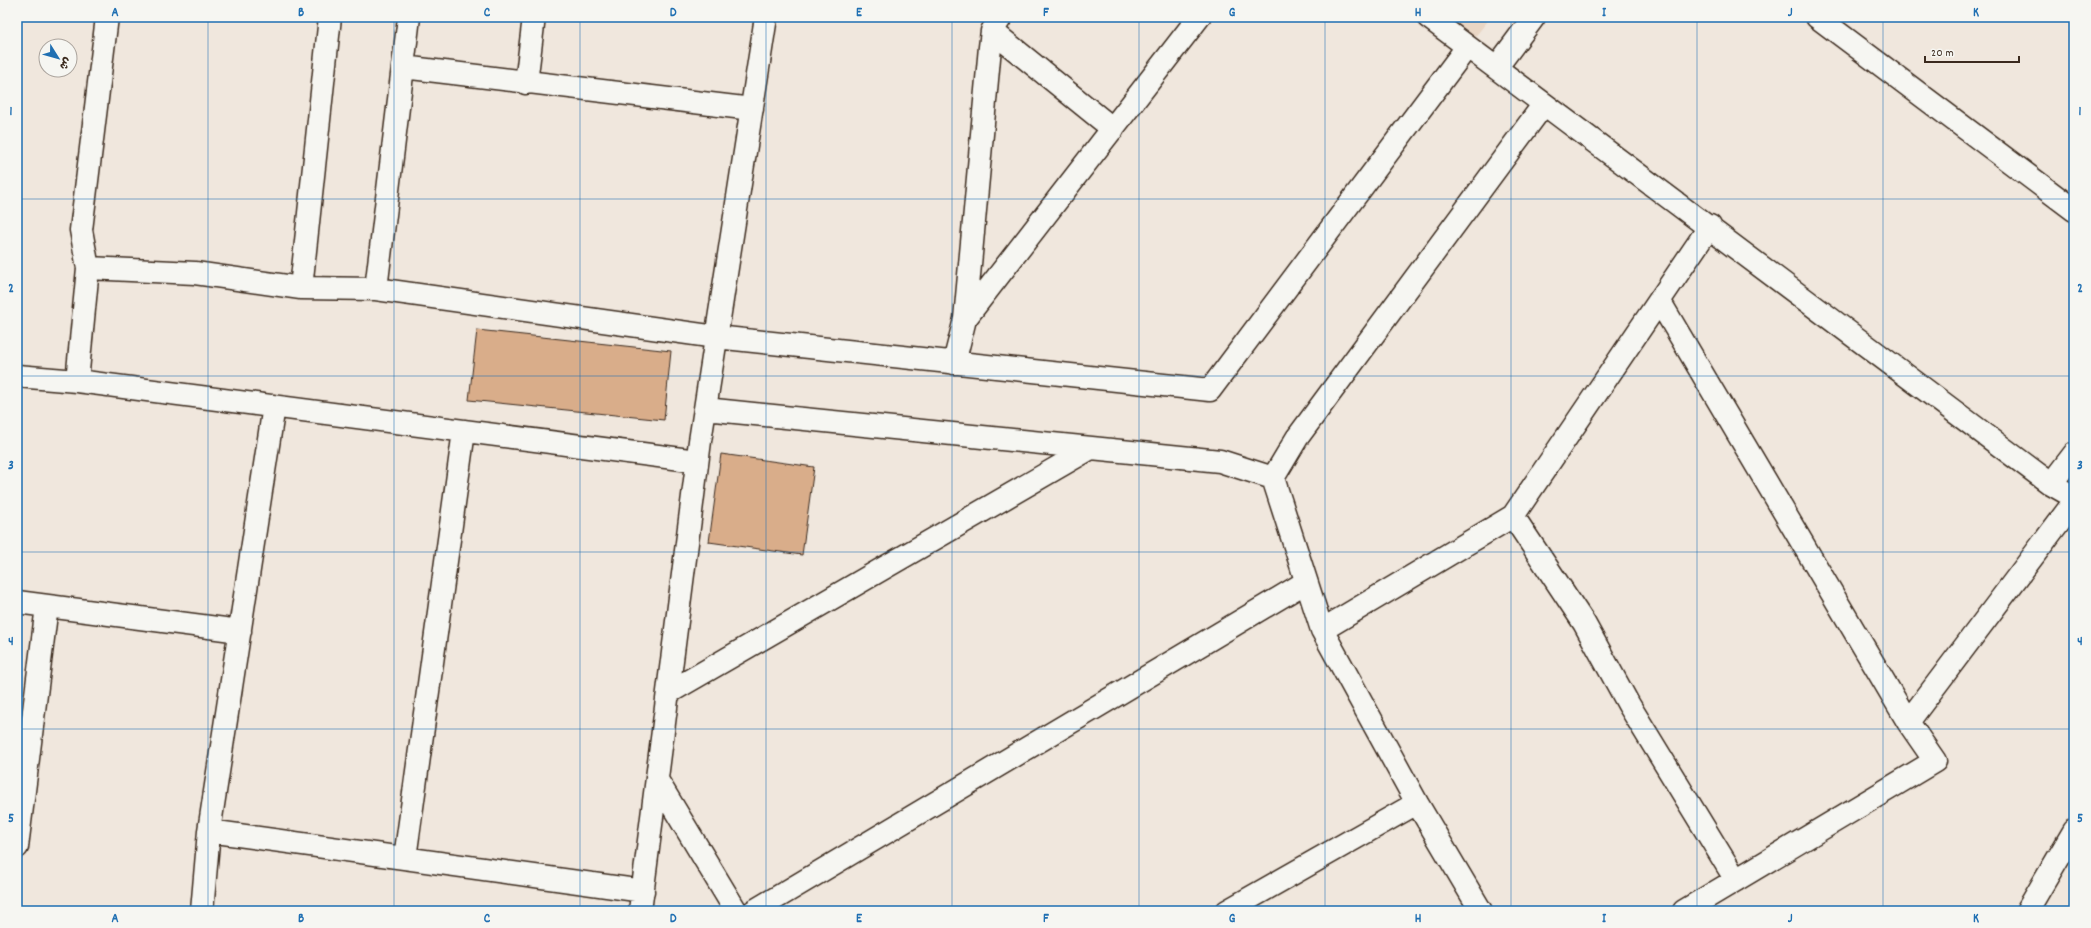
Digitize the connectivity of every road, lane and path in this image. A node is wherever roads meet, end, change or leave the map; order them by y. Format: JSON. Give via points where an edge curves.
{"nodes":[{"id":1,"x":107,"y":17,"type":"edge"},
{"id":2,"x":330,"y":17,"type":"edge"},
{"id":3,"x":409,"y":17,"type":"edge"},
{"id":4,"x":534,"y":17,"type":"edge"},
{"id":5,"x":766,"y":17,"type":"edge"},
{"id":6,"x":1199,"y":17,"type":"edge"},
{"id":7,"x":1428,"y":17,"type":"edge"},
{"id":8,"x":1534,"y":17,"type":"edge"},
{"id":9,"x":1817,"y":17,"type":"edge"},
{"id":10,"x":997,"y":24,"type":"edge"},
{"id":11,"x":1468,"y":47,"type":"junction"},
{"id":12,"x":403,"y":67,"type":"junction"},
{"id":13,"x":1496,"y":68,"type":"junction"},
{"id":14,"x":526,"y":83,"type":"junction"},
{"id":15,"x":1544,"y":104,"type":"junction"},
{"id":16,"x":752,"y":109,"type":"junction"},
{"id":17,"x":1113,"y":129,"type":"junction"},
{"id":18,"x":2074,"y":210,"type":"edge"},
{"id":19,"x":1710,"y":226,"type":"junction"},
{"id":20,"x":88,"y":268,"type":"junction"},
{"id":21,"x":301,"y":288,"type":"junction"},
{"id":22,"x":376,"y":289,"type":"junction"},
{"id":23,"x":1660,"y":302,"type":"junction"},
{"id":24,"x":965,"y":319,"type":"junction"},
{"id":25,"x":716,"y":337,"type":"junction"},
{"id":26,"x":954,"y":363,"type":"junction"},
{"id":27,"x":17,"y":376,"type":"edge"},
{"id":28,"x":78,"y":381,"type":"junction"},
{"id":29,"x":274,"y":406,"type":"junction"},
{"id":30,"x":705,"y":409,"type":"junction"},
{"id":31,"x":464,"y":431,"type":"junction"},
{"id":32,"x":1092,"y":448,"type":"junction"},
{"id":33,"x":2074,"y":454,"type":"edge"},
{"id":34,"x":697,"y":461,"type":"junction"},
{"id":35,"x":1273,"y":478,"type":"junction"},
{"id":36,"x":2051,"y":484,"type":"junction"},
{"id":37,"x":2074,"y":497,"type":"edge"},
{"id":38,"x":2074,"y":502,"type":"edge"},
{"id":39,"x":1513,"y":516,"type":"junction"},
{"id":40,"x":1306,"y":582,"type":"junction"},
{"id":41,"x":17,"y":602,"type":"edge"},
{"id":42,"x":47,"y":606,"type":"junction"},
{"id":43,"x":1322,"y":630,"type":"junction"},
{"id":44,"x":240,"y":631,"type":"junction"},
{"id":45,"x":668,"y":693,"type":"junction"},
{"id":46,"x":1908,"y":722,"type":"junction"},
{"id":47,"x":657,"y":780,"type":"junction"},
{"id":48,"x":1417,"y":803,"type":"junction"},
{"id":49,"x":209,"y":831,"type":"junction"},
{"id":50,"x":2074,"y":831,"type":"edge"},
{"id":51,"x":17,"y":848,"type":"edge"},
{"id":52,"x":405,"y":858,"type":"junction"},
{"id":53,"x":1736,"y":880,"type":"junction"},
{"id":54,"x":642,"y":901,"type":"edge"},
{"id":55,"x":202,"y":911,"type":"edge"},
{"id":56,"x":736,"y":911,"type":"edge"},
{"id":57,"x":754,"y":911,"type":"edge"},
{"id":58,"x":1227,"y":911,"type":"edge"},
{"id":59,"x":1481,"y":911,"type":"edge"},
{"id":60,"x":1684,"y":911,"type":"edge"},
{"id":61,"x":2027,"y":911,"type":"edge"}],
"edges":[{"from":1,"to":20,"type":"street","via":[[81,230]]},
{"from":2,"to":21,"type":"street"},
{"from":3,"to":12,"type":"street"},
{"from":4,"to":14,"type":"street"},
{"from":5,"to":16,"type":"street"},
{"from":6,"to":17,"type":"street"},
{"from":7,"to":11,"type":"street"},
{"from":8,"to":13,"type":"street"},
{"from":9,"to":18,"type":"street"},
{"from":10,"to":17,"type":"street"},
{"from":10,"to":24,"type":"street"},
{"from":11,"to":13,"type":"street"},
{"from":11,"to":26,"type":"street","via":[[1210,390]]},
{"from":12,"to":14,"type":"street"},
{"from":12,"to":22,"type":"street"},
{"from":13,"to":15,"type":"street"},
{"from":14,"to":16,"type":"street"},
{"from":15,"to":19,"type":"street"},
{"from":15,"to":35,"type":"street","via":[[1297,438]]},
{"from":16,"to":25,"type":"street"},
{"from":17,"to":24,"type":"street"},
{"from":19,"to":23,"type":"street"},
{"from":19,"to":36,"type":"street"},
{"from":20,"to":21,"type":"street","via":[[195,273]]},
{"from":20,"to":28,"type":"street"},
{"from":21,"to":22,"type":"street"},
{"from":22,"to":25,"type":"street"},
{"from":23,"to":39,"type":"street"},
{"from":23,"to":46,"type":"street"},
{"from":24,"to":26,"type":"street"},
{"from":25,"to":26,"type":"street"},
{"from":25,"to":30,"type":"street"},
{"from":27,"to":28,"type":"street"},
{"from":28,"to":29,"type":"street"},
{"from":29,"to":31,"type":"street"},
{"from":29,"to":44,"type":"street"},
{"from":30,"to":32,"type":"street"},
{"from":30,"to":34,"type":"street"},
{"from":31,"to":34,"type":"street"},
{"from":31,"to":52,"type":"street"},
{"from":32,"to":35,"type":"street","via":[[1220,461]]},
{"from":32,"to":45,"type":"street"},
{"from":33,"to":36,"type":"street"},
{"from":34,"to":45,"type":"street"},
{"from":35,"to":40,"type":"street"},
{"from":36,"to":37,"type":"street"},
{"from":38,"to":46,"type":"street"},
{"from":39,"to":43,"type":"street"},
{"from":39,"to":53,"type":"street","via":[[1584,623],[1629,705]]},
{"from":40,"to":43,"type":"street"},
{"from":40,"to":57,"type":"street"},
{"from":41,"to":42,"type":"street"},
{"from":42,"to":44,"type":"street"},
{"from":42,"to":51,"type":"street"},
{"from":43,"to":48,"type":"street"},
{"from":44,"to":49,"type":"street"},
{"from":45,"to":47,"type":"street"},
{"from":46,"to":53,"type":"street","via":[[1935,761]]},
{"from":47,"to":54,"type":"street"},
{"from":47,"to":56,"type":"street"},
{"from":48,"to":58,"type":"street"},
{"from":48,"to":59,"type":"street"},
{"from":49,"to":52,"type":"street"},
{"from":49,"to":55,"type":"street"},
{"from":50,"to":61,"type":"street"},
{"from":52,"to":54,"type":"street"},
{"from":53,"to":60,"type":"street"}]}
